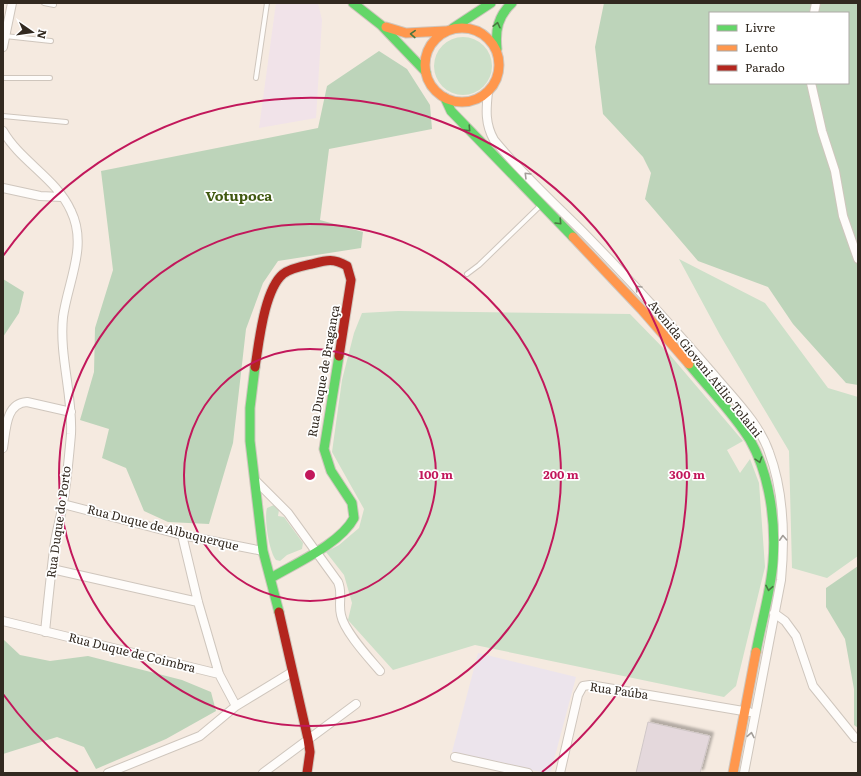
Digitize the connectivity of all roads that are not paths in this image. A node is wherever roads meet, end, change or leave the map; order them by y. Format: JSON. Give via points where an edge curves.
{"nodes":[{"id":1,"x":12,"y":3,"type":"edge"},
{"id":2,"x":44,"y":3,"type":"edge"},
{"id":3,"x":267,"y":3,"type":"edge"},
{"id":4,"x":353,"y":3,"type":"edge"},
{"id":5,"x":491,"y":3,"type":"edge"},
{"id":6,"x":512,"y":3,"type":"edge"},
{"id":7,"x":54,"y":5,"type":"dead end"},
{"id":8,"x":382,"y":25,"type":"junction"},
{"id":9,"x":448,"y":30,"type":"junction"},
{"id":10,"x":5,"y":36,"type":"junction"},
{"id":11,"x":51,"y":41,"type":"dead end"},
{"id":12,"x":3,"y":47,"type":"edge"},
{"id":13,"x":497,"y":52,"type":"junction"},
{"id":14,"x":426,"y":72,"type":"junction"},
{"id":15,"x":3,"y":78,"type":"edge"},
{"id":16,"x":50,"y":78,"type":"dead end"},
{"id":17,"x":256,"y":78,"type":"dead end"},
{"id":18,"x":811,"y":84,"type":"edge"},
{"id":19,"x":488,"y":92,"type":"junction"},
{"id":20,"x":445,"y":98,"type":"junction"},
{"id":21,"x":3,"y":116,"type":"edge"},
{"id":22,"x":66,"y":122,"type":"dead end"},
{"id":23,"x":3,"y":131,"type":"edge"},
{"id":24,"x":3,"y":188,"type":"edge"},
{"id":25,"x":62,"y":197,"type":"junction"},
{"id":26,"x":541,"y":204,"type":"junction"},
{"id":27,"x":858,"y":259,"type":"edge"},
{"id":28,"x":467,"y":274,"type":"dead end"},
{"id":29,"x":71,"y":412,"type":"junction"},
{"id":30,"x":3,"y":448,"type":"edge"},
{"id":31,"x":255,"y":480,"type":"junction"},
{"id":32,"x":63,"y":504,"type":"junction"},
{"id":33,"x":182,"y":535,"type":"junction"},
{"id":34,"x":315,"y":550,"type":"junction"},
{"id":35,"x":263,"y":551,"type":"junction"},
{"id":36,"x":52,"y":569,"type":"junction"},
{"id":37,"x":271,"y":578,"type":"junction"},
{"id":38,"x":198,"y":602,"type":"junction"},
{"id":39,"x":774,"y":613,"type":"junction"},
{"id":40,"x":3,"y":621,"type":"edge"},
{"id":41,"x":44,"y":632,"type":"junction"},
{"id":42,"x":380,"y":671,"type":"dead end"},
{"id":43,"x":292,"y":672,"type":"junction"},
{"id":44,"x":219,"y":674,"type":"junction"},
{"id":45,"x":356,"y":704,"type":"dead end"},
{"id":46,"x":236,"y":706,"type":"junction"},
{"id":47,"x":744,"y":711,"type":"junction"},
{"id":48,"x":755,"y":713,"type":"junction"},
{"id":49,"x":855,"y":738,"type":"dead end"},
{"id":50,"x":308,"y":739,"type":"junction"},
{"id":51,"x":455,"y":757,"type":"dead end"},
{"id":52,"x":108,"y":773,"type":"edge"},
{"id":53,"x":263,"y":773,"type":"edge"},
{"id":54,"x":307,"y":773,"type":"edge"},
{"id":55,"x":528,"y":773,"type":"edge"},
{"id":56,"x":560,"y":773,"type":"edge"},
{"id":57,"x":733,"y":773,"type":"edge"},
{"id":58,"x":744,"y":773,"type":"edge"}],
"edges":[{"from":1,"to":10,"type":"street"},
{"from":2,"to":7,"type":"lane"},
{"from":3,"to":17,"type":"lane"},
{"from":4,"to":8,"type":"street"},
{"from":5,"to":9,"type":"street"},
{"from":13,"to":6,"type":"street","one_way":true,"via":[[495,39],[498,18]]},
{"from":9,"to":8,"type":"street","one_way":true,"via":[[406,33]]},
{"from":8,"to":14,"type":"street"},
{"from":9,"to":13,"type":"street","via":[[469,28],[478,31],[492,43]]},
{"from":9,"to":14,"type":"street","via":[[431,44],[427,53]]},
{"from":10,"to":11,"type":"lane"},
{"from":10,"to":12,"type":"street"},
{"from":13,"to":19,"type":"street","via":[[498,73],[495,83]]},
{"from":14,"to":20,"type":"street","via":[[432,87]]},
{"from":15,"to":16,"type":"lane"},
{"from":18,"to":27,"type":"street","via":[[835,171],[843,216]]},
{"from":19,"to":20,"type":"street","via":[[468,102],[456,102]]},
{"from":39,"to":19,"type":"street","name":"Avenida Giovani Atílio Tolaini","one_way":true,"via":[[784,552],[775,470],[761,434],[689,345],[638,288],[494,140],[486,118]]},
{"from":20,"to":26,"type":"street","name":"Avenida Giovani Atílio Tolaini","one_way":true,"via":[[452,111],[469,130]]},
{"from":21,"to":22,"type":"lane"},
{"from":23,"to":25,"type":"street","name":"Rua Duque do Porto"},
{"from":24,"to":25,"type":"street","via":[[40,196]]},
{"from":25,"to":29,"type":"street","name":"Rua Duque do Porto","via":[[71,210],[78,241],[63,318]]},
{"from":26,"to":28,"type":"lane"},
{"from":26,"to":47,"type":"street","name":"Avenida Giovani Atílio Tolaini","one_way":true,"via":[[638,304],[737,422],[756,451],[767,497],[773,563]]},
{"from":29,"to":30,"type":"street","via":[[20,402],[11,411]]},
{"from":29,"to":32,"type":"street","name":"Rua Duque do Porto"},
{"from":31,"to":34,"type":"street","via":[[288,512]]},
{"from":31,"to":34,"type":"street","name":"Rua Duque de Bragança","via":[[250,441],[250,408],[253,375],[267,306],[278,279],[284,273],[298,267],[333,260],[342,262],[347,266],[351,280],[324,449],[329,469],[352,503],[354,514],[349,526],[333,540]]},
{"from":31,"to":35,"type":"street"},
{"from":32,"to":33,"type":"street","name":"Rua Duque de Albuquerque"},
{"from":32,"to":36,"type":"street","name":"Rua Duque do Porto"},
{"from":33,"to":35,"type":"street","name":"Rua Duque de Albuquerque"},
{"from":33,"to":38,"type":"street"},
{"from":34,"to":37,"type":"street","name":"Rua Duque de Bragança"},
{"from":34,"to":42,"type":"street","via":[[341,589],[340,615],[345,628]]},
{"from":35,"to":37,"type":"street"},
{"from":36,"to":38,"type":"street"},
{"from":36,"to":41,"type":"street","name":"Rua Duque do Porto"},
{"from":37,"to":43,"type":"street"},
{"from":38,"to":44,"type":"street"},
{"from":39,"to":48,"type":"street","name":"Avenida Giovani Atílio Tolaini"},
{"from":39,"to":49,"type":"street","via":[[785,621],[796,636],[813,686]]},
{"from":40,"to":41,"type":"street","name":"Rua Duque de Coimbra"},
{"from":41,"to":44,"type":"street","name":"Rua Duque de Coimbra"},
{"from":43,"to":46,"type":"street"},
{"from":43,"to":50,"type":"street"},
{"from":44,"to":46,"type":"street"},
{"from":45,"to":50,"type":"street"},
{"from":46,"to":52,"type":"street","via":[[200,736]]},
{"from":47,"to":48,"type":"street"},
{"from":47,"to":56,"type":"street","name":"Rua Paúba","via":[[603,687],[583,686],[578,695]]},
{"from":47,"to":57,"type":"street","name":"Avenida Giovani Atílio Tolaini"},
{"from":58,"to":48,"type":"street","name":"Avenida Giovani Atílio Tolaini","one_way":true},
{"from":50,"to":53,"type":"street"},
{"from":50,"to":54,"type":"street","via":[[310,752]]},
{"from":51,"to":55,"type":"street"}]}
